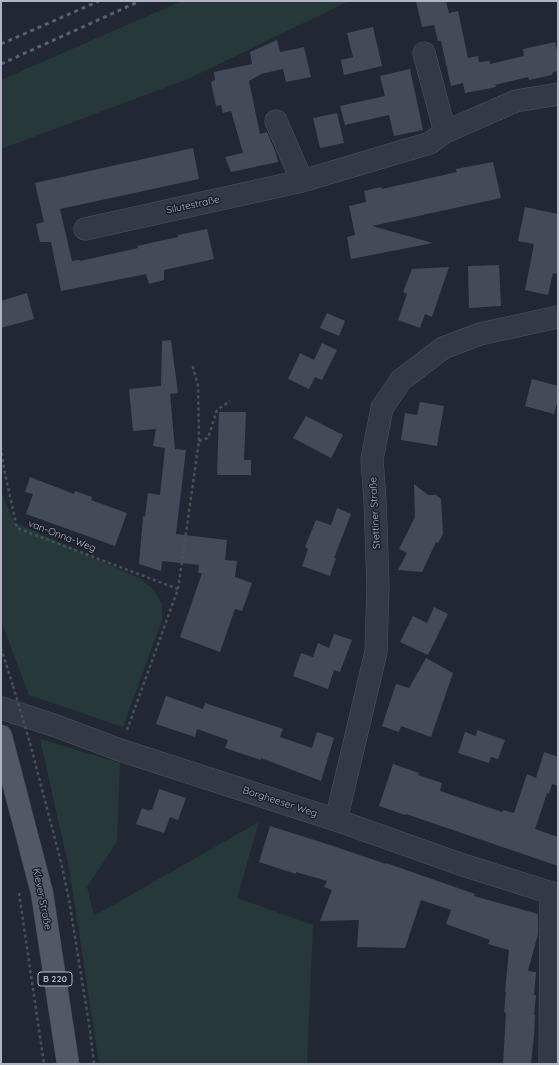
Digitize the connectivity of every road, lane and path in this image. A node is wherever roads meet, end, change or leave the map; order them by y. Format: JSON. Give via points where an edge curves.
{"nodes":[{"id":1,"x":424,"y":53,"type":"dead end"},
{"id":2,"x":558,"y":94,"type":"edge"},
{"id":3,"x":276,"y":121,"type":"dead end"},
{"id":4,"x":445,"y":132,"type":"junction"},
{"id":5,"x":302,"y":182,"type":"junction"},
{"id":6,"x":85,"y":229,"type":"dead end"},
{"id":7,"x":558,"y":317,"type":"edge"},
{"id":8,"x":192,"y":364,"type":"dead end"},
{"id":9,"x":230,"y":401,"type":"dead end"},
{"id":10,"x":199,"y":441,"type":"junction"},
{"id":11,"x":1,"y":447,"type":"edge"},
{"id":12,"x":178,"y":589,"type":"junction"},
{"id":13,"x":1,"y":648,"type":"edge"},
{"id":14,"x":1,"y":708,"type":"edge"},
{"id":15,"x":1,"y":736,"type":"edge"},
{"id":16,"x":120,"y":750,"type":"junction"},
{"id":17,"x":336,"y":820,"type":"junction"},
{"id":18,"x":18,"y":887,"type":"dead end"},
{"id":19,"x":554,"y":894,"type":"edge"},
{"id":20,"x":44,"y":1064,"type":"edge"},
{"id":21,"x":68,"y":1064,"type":"edge"},
{"id":22,"x":94,"y":1064,"type":"edge"},
{"id":23,"x":550,"y":1064,"type":"edge"}],
"edges":[{"from":1,"to":4,"type":"street"},
{"from":2,"to":4,"type":"street","name":"Silutestraße","via":[[516,101]]},
{"from":3,"to":5,"type":"street"},
{"from":4,"to":5,"type":"street","name":"Silutestraße","via":[[430,143]]},
{"from":5,"to":6,"type":"street","name":"Silutestraße"},
{"from":7,"to":17,"type":"street","name":"Stettiner Straße","via":[[480,334],[443,348],[401,380],[382,408],[372,459],[378,585],[376,652]]},
{"from":8,"to":10,"type":"path","via":[[198,385]]},
{"from":9,"to":10,"type":"path","via":[[217,410],[208,438]]},
{"from":10,"to":12,"type":"path"},
{"from":11,"to":12,"type":"path","name":"van-Onna-Weg","via":[[17,528]]},
{"from":12,"to":16,"type":"path"},
{"from":13,"to":22,"type":"path","bridge":true,"via":[[30,742],[61,862]]},
{"from":14,"to":16,"type":"street","name":"Borgheeser Weg"},
{"from":15,"to":21,"type":"main road","name":"Klever Straße","number":"B 220","via":[[42,893]]},
{"from":16,"to":17,"type":"street","name":"Borgheeser Weg"},
{"from":17,"to":19,"type":"street","name":"Borgheeser Weg"},
{"from":18,"to":20,"type":"path"},
{"from":19,"to":23,"type":"street"}]}
